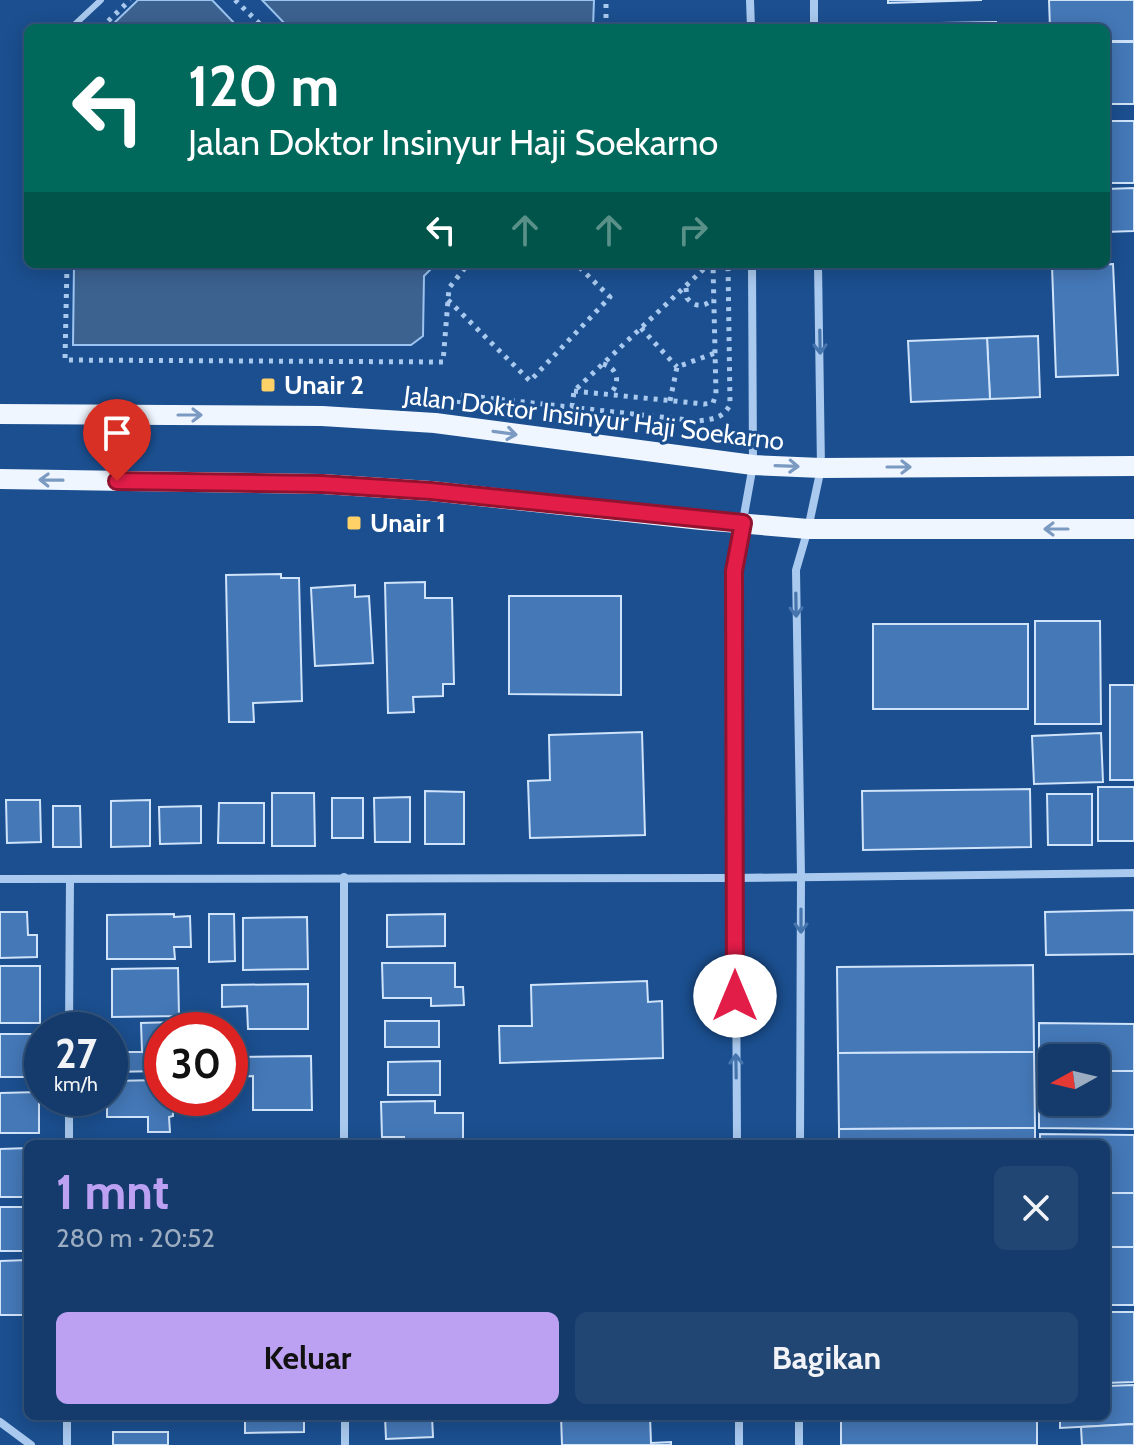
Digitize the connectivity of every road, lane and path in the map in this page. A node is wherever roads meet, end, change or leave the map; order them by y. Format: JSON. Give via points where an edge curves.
{"nodes":[{"id":1,"x":101,"y":0,"type":"edge"},
{"id":2,"x":130,"y":0,"type":"edge"},
{"id":3,"x":235,"y":0,"type":"edge"},
{"id":4,"x":606,"y":0,"type":"edge"},
{"id":5,"x":750,"y":0,"type":"edge"},
{"id":6,"x":814,"y":0,"type":"edge"},
{"id":7,"x":75,"y":24,"type":"edge"},
{"id":8,"x":105,"y":24,"type":"edge"},
{"id":9,"x":260,"y":24,"type":"edge"},
{"id":10,"x":606,"y":24,"type":"edge"},
{"id":11,"x":751,"y":24,"type":"edge"},
{"id":12,"x":814,"y":24,"type":"edge"},
{"id":13,"x":67,"y":268,"type":"edge"},
{"id":14,"x":465,"y":268,"type":"edge"},
{"id":15,"x":580,"y":268,"type":"edge"},
{"id":16,"x":706,"y":268,"type":"edge"},
{"id":17,"x":711,"y":268,"type":"edge"},
{"id":18,"x":728,"y":268,"type":"edge"},
{"id":19,"x":752,"y":268,"type":"edge"},
{"id":20,"x":818,"y":268,"type":"edge"},
{"id":21,"x":686,"y":285,"type":"junction"},
{"id":22,"x":714,"y":298,"type":"junction"},
{"id":23,"x":447,"y":299,"type":"junction"},
{"id":24,"x":641,"y":328,"type":"junction"},
{"id":25,"x":715,"y":353,"type":"junction"},
{"id":26,"x":603,"y":364,"type":"junction"},
{"id":27,"x":677,"y":367,"type":"junction"},
{"id":28,"x":574,"y":391,"type":"junction"},
{"id":29,"x":610,"y":394,"type":"junction"},
{"id":30,"x":670,"y":401,"type":"junction"},
{"id":31,"x":572,"y":407,"type":"junction"},
{"id":32,"x":0,"y":414,"type":"edge"},
{"id":33,"x":456,"y":426,"type":"junction"},
{"id":34,"x":753,"y":465,"type":"junction"},
{"id":35,"x":1134,"y":466,"type":"edge"},
{"id":36,"x":821,"y":468,"type":"junction"},
{"id":37,"x":0,"y":479,"type":"edge"},
{"id":38,"x":743,"y":523,"type":"junction"},
{"id":39,"x":808,"y":529,"type":"junction"},
{"id":40,"x":1134,"y":529,"type":"edge"},
{"id":41,"x":1134,"y":873,"type":"edge"},
{"id":42,"x":801,"y":876,"type":"junction"},
{"id":43,"x":344,"y":877,"type":"junction"},
{"id":44,"x":734,"y":878,"type":"junction"},
{"id":45,"x":0,"y":879,"type":"edge"},
{"id":46,"x":70,"y":879,"type":"junction"},
{"id":47,"x":69,"y":1012,"type":"edge"},
{"id":48,"x":69,"y":1116,"type":"edge"},
{"id":49,"x":69,"y":1140,"type":"edge"},
{"id":50,"x":344,"y":1140,"type":"edge"},
{"id":51,"x":737,"y":1140,"type":"edge"},
{"id":52,"x":800,"y":1140,"type":"edge"},
{"id":53,"x":67,"y":1420,"type":"edge"},
{"id":54,"x":345,"y":1420,"type":"edge"},
{"id":55,"x":739,"y":1420,"type":"edge"},
{"id":56,"x":799,"y":1420,"type":"edge"},
{"id":57,"x":0,"y":1422,"type":"edge"},
{"id":58,"x":31,"y":1445,"type":"edge"},
{"id":59,"x":67,"y":1445,"type":"edge"},
{"id":60,"x":345,"y":1445,"type":"edge"},
{"id":61,"x":739,"y":1445,"type":"edge"},
{"id":62,"x":799,"y":1445,"type":"edge"}],
"edges":[{"from":1,"to":7,"type":"lane"},
{"from":2,"to":8,"type":"path"},
{"from":3,"to":9,"type":"path"},
{"from":4,"to":10,"type":"path"},
{"from":5,"to":11,"type":"street"},
{"from":6,"to":12,"type":"street"},
{"from":13,"to":23,"type":"path","via":[[65,360],[443,362]]},
{"from":14,"to":23,"type":"path"},
{"from":15,"to":23,"type":"path","via":[[610,297],[530,381]]},
{"from":16,"to":21,"type":"path"},
{"from":17,"to":22,"type":"path"},
{"from":18,"to":31,"type":"path","via":[[730,405],[725,414],[697,421]]},
{"from":19,"to":34,"type":"street"},
{"from":20,"to":36,"type":"street","one_way":true},
{"from":21,"to":22,"type":"path","via":[[687,298],[696,306]]},
{"from":21,"to":24,"type":"path"},
{"from":22,"to":25,"type":"path"},
{"from":24,"to":26,"type":"path"},
{"from":24,"to":27,"type":"path"},
{"from":25,"to":27,"type":"path"},
{"from":25,"to":30,"type":"path","via":[[713,403]]},
{"from":26,"to":28,"type":"path"},
{"from":26,"to":29,"type":"path","via":[[616,375]]},
{"from":27,"to":30,"type":"path"},
{"from":28,"to":29,"type":"path"},
{"from":28,"to":31,"type":"path"},
{"from":29,"to":30,"type":"path"},
{"from":31,"to":33,"type":"path","via":[[460,395]]},
{"from":32,"to":33,"type":"main road","name":"Jalan Doktor Insinyur Haji Soekarno","one_way":true,"via":[[322,416]]},
{"from":33,"to":34,"type":"main road","name":"Jalan Doktor Insinyur Haji Soekarno","one_way":true},
{"from":34,"to":36,"type":"main road","name":"Jalan Doktor Insinyur Haji Soekarno","one_way":true},
{"from":34,"to":38,"type":"street"},
{"from":36,"to":35,"type":"main road","name":"Jalan Doktor Insinyur Haji Soekarno","one_way":true},
{"from":36,"to":39,"type":"street"},
{"from":38,"to":37,"type":"main road","one_way":true,"via":[[322,484]]},
{"from":38,"to":39,"type":"main road"},
{"from":38,"to":44,"type":"street","via":[[734,571]]},
{"from":40,"to":39,"type":"main road","one_way":true},
{"from":39,"to":42,"type":"street","one_way":true,"via":[[796,570]]},
{"from":41,"to":42,"type":"street"},
{"from":42,"to":44,"type":"street"},
{"from":42,"to":52,"type":"street","one_way":true},
{"from":43,"to":44,"type":"street"},
{"from":43,"to":46,"type":"street"},
{"from":43,"to":50,"type":"street"},
{"from":51,"to":44,"type":"street","one_way":true},
{"from":45,"to":46,"type":"street"},
{"from":46,"to":47,"type":"street"},
{"from":48,"to":49,"type":"street"},
{"from":53,"to":59,"type":"street"},
{"from":54,"to":60,"type":"street"},
{"from":55,"to":61,"type":"street"},
{"from":56,"to":62,"type":"street"},
{"from":57,"to":58,"type":"street"}]}
